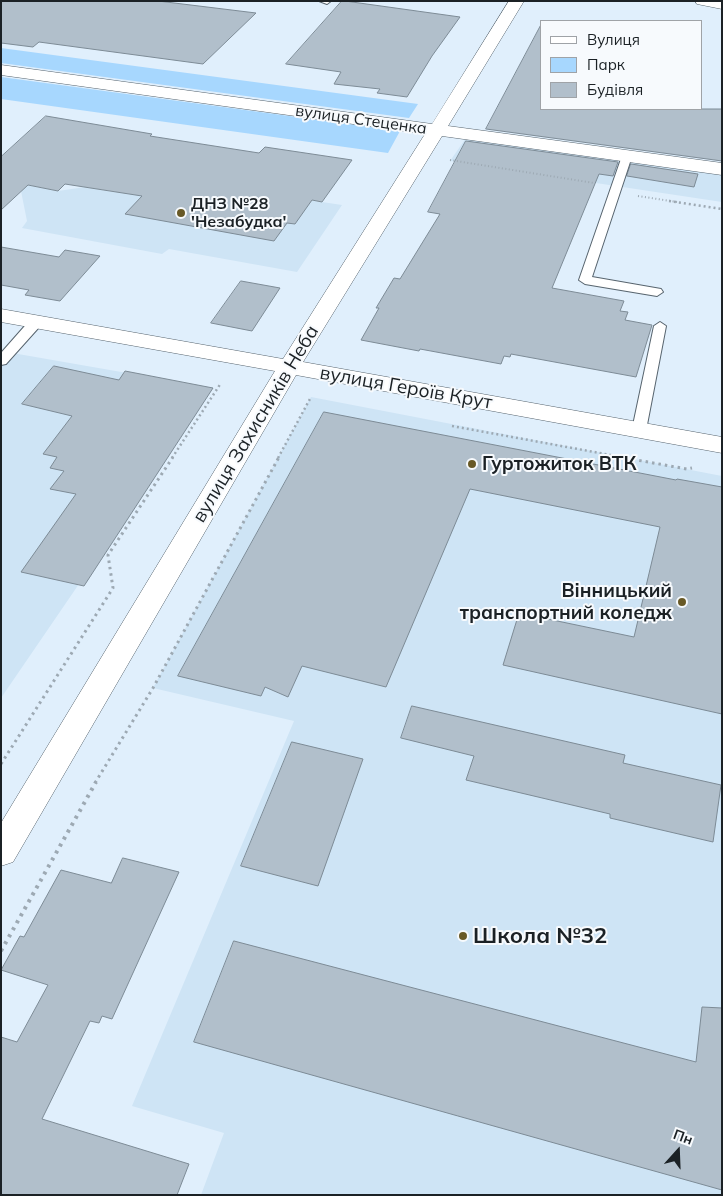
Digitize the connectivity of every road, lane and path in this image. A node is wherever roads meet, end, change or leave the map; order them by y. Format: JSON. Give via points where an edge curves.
{"nodes":[{"id":1,"x":323,"y":1,"type":"edge"},
{"id":2,"x":327,"y":1,"type":"edge"},
{"id":3,"x":517,"y":1,"type":"edge"},
{"id":4,"x":702,"y":1,"type":"edge"},
{"id":5,"x":722,"y":4,"type":"edge"},
{"id":6,"x":1,"y":70,"type":"edge"},
{"id":7,"x":437,"y":130,"type":"junction"},
{"id":8,"x":627,"y":156,"type":"junction"},
{"id":9,"x":447,"y":160,"type":"dead end"},
{"id":10,"x":722,"y":170,"type":"edge"},
{"id":11,"x":616,"y":189,"type":"junction"},
{"id":12,"x":722,"y":209,"type":"edge"},
{"id":13,"x":657,"y":292,"type":"dead end"},
{"id":14,"x":1,"y":316,"type":"edge"},
{"id":15,"x":36,"y":322,"type":"junction"},
{"id":16,"x":660,"y":326,"type":"dead end"},
{"id":17,"x":1,"y":360,"type":"edge"},
{"id":18,"x":288,"y":367,"type":"junction"},
{"id":19,"x":221,"y":383,"type":"dead end"},
{"id":20,"x":311,"y":397,"type":"dead end"},
{"id":21,"x":639,"y":430,"type":"junction"},
{"id":22,"x":722,"y":445,"type":"edge"},
{"id":23,"x":1,"y":764,"type":"edge"},
{"id":24,"x":1,"y":852,"type":"edge"},
{"id":25,"x":1,"y":951,"type":"edge"}],
"edges":[{"from":1,"to":2,"type":"lane"},
{"from":3,"to":7,"type":"street","name":"вулиця Захисників Неба"},
{"from":4,"to":5,"type":"street"},
{"from":6,"to":7,"type":"street","name":"вулиця Стеценка"},
{"from":7,"to":8,"type":"street","name":"вулиця Стеценка"},
{"from":7,"to":18,"type":"street","name":"вулиця Захисників Неба"},
{"from":8,"to":10,"type":"street","name":"вулиця Стеценка"},
{"from":8,"to":11,"type":"lane"},
{"from":9,"to":11,"type":"path","via":[[591,182]]},
{"from":11,"to":12,"type":"path","via":[[644,198]]},
{"from":11,"to":13,"type":"lane","via":[[585,280]]},
{"from":14,"to":15,"type":"street","name":"вулиця Героїв Крут"},
{"from":15,"to":17,"type":"lane"},
{"from":15,"to":18,"type":"street","name":"вулиця Героїв Крут"},
{"from":16,"to":21,"type":"lane"},
{"from":18,"to":21,"type":"street","name":"вулиця Героїв Крут"},
{"from":18,"to":24,"type":"street","name":"вулиця Захисників Неба"},
{"from":19,"to":23,"type":"path","via":[[108,555],[113,588]]},
{"from":20,"to":25,"type":"path","via":[[153,688]]},
{"from":21,"to":22,"type":"street","name":"вулиця Героїв Крут"}]}
